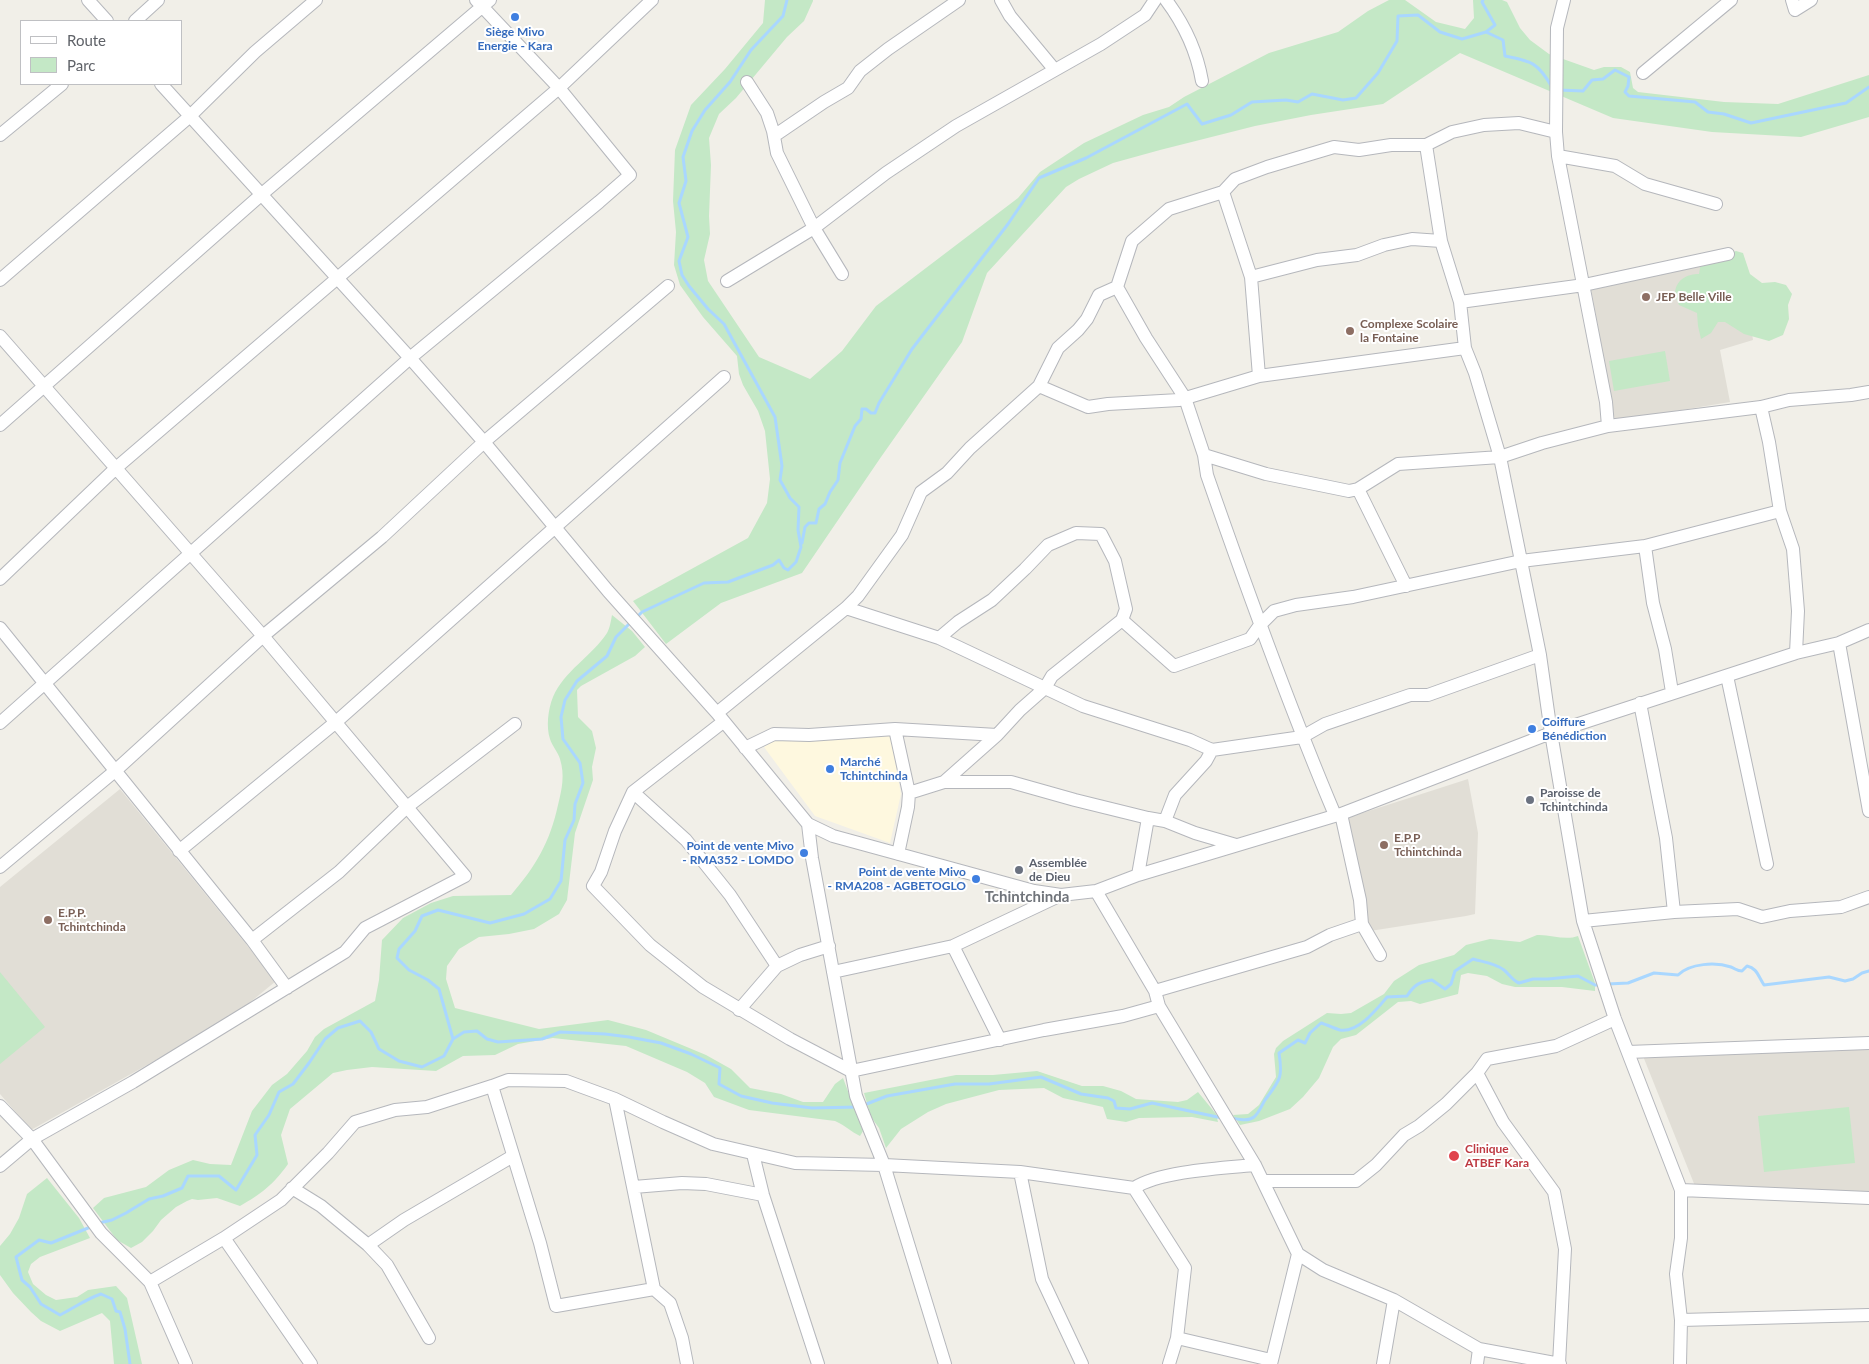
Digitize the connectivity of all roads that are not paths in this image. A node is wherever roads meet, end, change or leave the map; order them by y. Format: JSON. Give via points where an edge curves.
{"nodes":[{"id":1,"x":88,"y":0,"type":"edge"},
{"id":2,"x":158,"y":0,"type":"edge"},
{"id":3,"x":316,"y":0,"type":"edge"},
{"id":4,"x":652,"y":0,"type":"edge"},
{"id":5,"x":959,"y":0,"type":"edge"},
{"id":6,"x":1001,"y":0,"type":"edge"},
{"id":7,"x":1155,"y":0,"type":"edge"},
{"id":8,"x":1166,"y":0,"type":"edge"},
{"id":9,"x":1564,"y":0,"type":"edge"},
{"id":10,"x":1731,"y":0,"type":"edge"},
{"id":11,"x":1792,"y":0,"type":"edge"},
{"id":12,"x":1811,"y":0,"type":"edge"},
{"id":13,"x":483,"y":2,"type":"edge"},
{"id":14,"x":106,"y":20,"type":"edge"},
{"id":15,"x":136,"y":20,"type":"edge"},
{"id":16,"x":1054,"y":70,"type":"junction"},
{"id":17,"x":1642,"y":74,"type":"dead end"},
{"id":18,"x":1202,"y":81,"type":"dead end"},
{"id":19,"x":747,"y":82,"type":"dead end"},
{"id":20,"x":61,"y":85,"type":"edge"},
{"id":21,"x":162,"y":85,"type":"edge"},
{"id":22,"x":559,"y":88,"type":"junction"},
{"id":23,"x":189,"y":117,"type":"junction"},
{"id":24,"x":1556,"y":132,"type":"junction"},
{"id":25,"x":0,"y":135,"type":"edge"},
{"id":26,"x":774,"y":136,"type":"junction"},
{"id":27,"x":1426,"y":145,"type":"junction"},
{"id":28,"x":1558,"y":156,"type":"junction"},
{"id":29,"x":1223,"y":192,"type":"junction"},
{"id":30,"x":262,"y":194,"type":"junction"},
{"id":31,"x":1716,"y":204,"type":"dead end"},
{"id":32,"x":814,"y":228,"type":"junction"},
{"id":33,"x":1441,"y":241,"type":"junction"},
{"id":34,"x":1728,"y":254,"type":"dead end"},
{"id":35,"x":842,"y":274,"type":"dead end"},
{"id":36,"x":1250,"y":277,"type":"junction"},
{"id":37,"x":336,"y":279,"type":"junction"},
{"id":38,"x":0,"y":280,"type":"edge"},
{"id":39,"x":728,"y":282,"type":"dead end"},
{"id":40,"x":1584,"y":285,"type":"junction"},
{"id":41,"x":668,"y":286,"type":"dead end"},
{"id":42,"x":1117,"y":287,"type":"junction"},
{"id":43,"x":1460,"y":302,"type":"junction"},
{"id":44,"x":0,"y":336,"type":"edge"},
{"id":45,"x":1465,"y":348,"type":"junction"},
{"id":46,"x":410,"y":358,"type":"junction"},
{"id":47,"x":1259,"y":376,"type":"junction"},
{"id":48,"x":724,"y":377,"type":"dead end"},
{"id":49,"x":44,"y":385,"type":"junction"},
{"id":50,"x":1039,"y":386,"type":"junction"},
{"id":51,"x":1869,"y":392,"type":"edge"},
{"id":52,"x":1185,"y":398,"type":"junction"},
{"id":53,"x":1761,"y":407,"type":"junction"},
{"id":54,"x":0,"y":425,"type":"edge"},
{"id":55,"x":1608,"y":426,"type":"junction"},
{"id":56,"x":484,"y":442,"type":"junction"},
{"id":57,"x":1204,"y":455,"type":"junction"},
{"id":58,"x":1500,"y":457,"type":"junction"},
{"id":59,"x":116,"y":468,"type":"junction"},
{"id":60,"x":1358,"y":489,"type":"junction"},
{"id":61,"x":1780,"y":511,"type":"junction"},
{"id":62,"x":555,"y":529,"type":"junction"},
{"id":63,"x":1644,"y":546,"type":"junction"},
{"id":64,"x":191,"y":553,"type":"junction"},
{"id":65,"x":1521,"y":561,"type":"junction"},
{"id":66,"x":0,"y":578,"type":"edge"},
{"id":67,"x":1406,"y":586,"type":"junction"},
{"id":68,"x":846,"y":608,"type":"junction"},
{"id":69,"x":1122,"y":620,"type":"junction"},
{"id":70,"x":1260,"y":625,"type":"junction"},
{"id":71,"x":0,"y":628,"type":"edge"},
{"id":72,"x":1869,"y":630,"type":"edge"},
{"id":73,"x":263,"y":636,"type":"junction"},
{"id":74,"x":939,"y":638,"type":"junction"},
{"id":75,"x":1839,"y":642,"type":"junction"},
{"id":76,"x":1796,"y":654,"type":"junction"},
{"id":77,"x":1540,"y":655,"type":"junction"},
{"id":78,"x":1727,"y":676,"type":"junction"},
{"id":79,"x":45,"y":682,"type":"junction"},
{"id":80,"x":1045,"y":688,"type":"junction"},
{"id":81,"x":1672,"y":692,"type":"junction"},
{"id":82,"x":1640,"y":703,"type":"junction"},
{"id":83,"x":720,"y":717,"type":"junction"},
{"id":84,"x":336,"y":722,"type":"junction"},
{"id":85,"x":0,"y":723,"type":"edge"},
{"id":86,"x":515,"y":724,"type":"dead end"},
{"id":87,"x":895,"y":729,"type":"junction"},
{"id":88,"x":1551,"y":733,"type":"junction"},
{"id":89,"x":997,"y":735,"type":"junction"},
{"id":90,"x":1302,"y":737,"type":"junction"},
{"id":91,"x":745,"y":748,"type":"junction"},
{"id":92,"x":1212,"y":750,"type":"junction"},
{"id":93,"x":115,"y":771,"type":"junction"},
{"id":94,"x":944,"y":782,"type":"junction"},
{"id":95,"x":633,"y":792,"type":"junction"},
{"id":96,"x":909,"y":793,"type":"junction"},
{"id":97,"x":407,"y":807,"type":"junction"},
{"id":98,"x":1869,"y":811,"type":"edge"},
{"id":99,"x":1338,"y":815,"type":"junction"},
{"id":100,"x":1148,"y":818,"type":"junction"},
{"id":101,"x":1165,"y":821,"type":"junction"},
{"id":102,"x":808,"y":824,"type":"junction"},
{"id":103,"x":1236,"y":845,"type":"junction"},
{"id":104,"x":180,"y":851,"type":"junction"},
{"id":105,"x":898,"y":854,"type":"junction"},
{"id":106,"x":1767,"y":864,"type":"dead end"},
{"id":107,"x":0,"y":867,"type":"edge"},
{"id":108,"x":1138,"y":875,"type":"junction"},
{"id":109,"x":1096,"y":891,"type":"junction"},
{"id":110,"x":1061,"y":894,"type":"junction"},
{"id":111,"x":1869,"y":897,"type":"edge"},
{"id":112,"x":1674,"y":912,"type":"junction"},
{"id":113,"x":1583,"y":921,"type":"junction"},
{"id":114,"x":1362,"y":924,"type":"junction"},
{"id":115,"x":252,"y":940,"type":"junction"},
{"id":116,"x":828,"y":946,"type":"junction"},
{"id":117,"x":953,"y":946,"type":"junction"},
{"id":118,"x":1380,"y":955,"type":"dead end"},
{"id":119,"x":777,"y":966,"type":"junction"},
{"id":120,"x":833,"y":972,"type":"junction"},
{"id":121,"x":287,"y":988,"type":"junction"},
{"id":122,"x":1155,"y":991,"type":"junction"},
{"id":123,"x":1158,"y":1006,"type":"junction"},
{"id":124,"x":740,"y":1010,"type":"junction"},
{"id":125,"x":1615,"y":1019,"type":"junction"},
{"id":126,"x":1000,"y":1040,"type":"junction"},
{"id":127,"x":1869,"y":1042,"type":"edge"},
{"id":128,"x":1628,"y":1052,"type":"junction"},
{"id":129,"x":852,"y":1071,"type":"junction"},
{"id":130,"x":1477,"y":1073,"type":"junction"},
{"id":131,"x":492,"y":1086,"type":"junction"},
{"id":132,"x":616,"y":1099,"type":"junction"},
{"id":133,"x":0,"y":1106,"type":"edge"},
{"id":134,"x":32,"y":1139,"type":"junction"},
{"id":135,"x":753,"y":1154,"type":"junction"},
{"id":136,"x":513,"y":1156,"type":"junction"},
{"id":137,"x":884,"y":1164,"type":"junction"},
{"id":138,"x":1255,"y":1164,"type":"junction"},
{"id":139,"x":0,"y":1166,"type":"edge"},
{"id":140,"x":1020,"y":1172,"type":"junction"},
{"id":141,"x":1264,"y":1181,"type":"junction"},
{"id":142,"x":634,"y":1187,"type":"junction"},
{"id":143,"x":292,"y":1188,"type":"junction"},
{"id":144,"x":1134,"y":1188,"type":"junction"},
{"id":145,"x":1681,"y":1190,"type":"junction"},
{"id":146,"x":763,"y":1195,"type":"junction"},
{"id":147,"x":1869,"y":1198,"type":"edge"},
{"id":148,"x":224,"y":1238,"type":"junction"},
{"id":149,"x":368,"y":1245,"type":"junction"},
{"id":150,"x":1298,"y":1254,"type":"junction"},
{"id":151,"x":150,"y":1282,"type":"junction"},
{"id":152,"x":654,"y":1289,"type":"junction"},
{"id":153,"x":1394,"y":1300,"type":"junction"},
{"id":154,"x":1869,"y":1315,"type":"edge"},
{"id":155,"x":1681,"y":1320,"type":"junction"},
{"id":156,"x":429,"y":1338,"type":"dead end"},
{"id":157,"x":1177,"y":1338,"type":"junction"},
{"id":158,"x":1479,"y":1349,"type":"junction"},
{"id":159,"x":1271,"y":1362,"type":"edge"},
{"id":160,"x":186,"y":1364,"type":"edge"},
{"id":161,"x":311,"y":1364,"type":"edge"},
{"id":162,"x":687,"y":1364,"type":"edge"},
{"id":163,"x":818,"y":1364,"type":"edge"},
{"id":164,"x":945,"y":1364,"type":"edge"},
{"id":165,"x":1082,"y":1364,"type":"edge"},
{"id":166,"x":1169,"y":1364,"type":"edge"},
{"id":167,"x":1383,"y":1364,"type":"edge"},
{"id":168,"x":1478,"y":1364,"type":"edge"},
{"id":169,"x":1559,"y":1364,"type":"edge"},
{"id":170,"x":1680,"y":1364,"type":"edge"}],
"edges":[{"from":1,"to":14,"type":"street"},
{"from":2,"to":15,"type":"street"},
{"from":3,"to":23,"type":"street","via":[[255,52]]},
{"from":4,"to":22,"type":"street"},
{"from":5,"to":26,"type":"street","via":[[860,71],[848,88]]},
{"from":6,"to":16,"type":"street"},
{"from":7,"to":16,"type":"street","via":[[1145,15],[1102,44]]},
{"from":8,"to":18,"type":"street","via":[[1180,18],[1199,62]]},
{"from":9,"to":24,"type":"street","via":[[1557,28]]},
{"from":10,"to":17,"type":"street"},
{"from":11,"to":12,"type":"street","via":[[1795,10]]},
{"from":13,"to":22,"type":"street"},
{"from":13,"to":30,"type":"street"},
{"from":16,"to":32,"type":"street","via":[[948,132],[886,173]]},
{"from":19,"to":26,"type":"street","via":[[767,113]]},
{"from":20,"to":25,"type":"street"},
{"from":21,"to":23,"type":"street"},
{"from":22,"to":37,"type":"street"},
{"from":22,"to":46,"type":"street","via":[[630,175]]},
{"from":23,"to":30,"type":"street"},
{"from":23,"to":38,"type":"street"},
{"from":24,"to":27,"type":"street","via":[[1519,123],[1484,125],[1452,132]]},
{"from":24,"to":28,"type":"street"},
{"from":26,"to":32,"type":"street","via":[[777,153]]},
{"from":27,"to":29,"type":"street","via":[[1359,150],[1334,147],[1235,179]]},
{"from":27,"to":33,"type":"street"},
{"from":28,"to":31,"type":"street","via":[[1615,166],[1645,184]]},
{"from":28,"to":40,"type":"street"},
{"from":29,"to":36,"type":"street"},
{"from":29,"to":42,"type":"street","via":[[1169,209],[1132,241]]},
{"from":30,"to":37,"type":"street"},
{"from":30,"to":49,"type":"street"},
{"from":32,"to":35,"type":"street"},
{"from":32,"to":39,"type":"street"},
{"from":33,"to":36,"type":"street","via":[[1412,239],[1358,255],[1317,260]]},
{"from":33,"to":43,"type":"street"},
{"from":34,"to":40,"type":"street"},
{"from":36,"to":47,"type":"street"},
{"from":37,"to":46,"type":"street"},
{"from":37,"to":59,"type":"street"},
{"from":40,"to":43,"type":"street"},
{"from":40,"to":55,"type":"street"},
{"from":41,"to":56,"type":"street"},
{"from":42,"to":50,"type":"street","via":[[1100,295],[1087,319],[1058,348]]},
{"from":42,"to":52,"type":"street"},
{"from":43,"to":45,"type":"street"},
{"from":44,"to":49,"type":"street"},
{"from":45,"to":47,"type":"street"},
{"from":45,"to":58,"type":"street"},
{"from":46,"to":56,"type":"street"},
{"from":46,"to":64,"type":"street"},
{"from":47,"to":52,"type":"street"},
{"from":48,"to":62,"type":"street"},
{"from":49,"to":54,"type":"street"},
{"from":49,"to":59,"type":"street"},
{"from":50,"to":52,"type":"street","via":[[1088,407]]},
{"from":50,"to":68,"type":"street","via":[[921,492],[902,535]]},
{"from":51,"to":53,"type":"street","via":[[1788,400]]},
{"from":52,"to":57,"type":"street"},
{"from":53,"to":55,"type":"street"},
{"from":53,"to":61,"type":"street"},
{"from":55,"to":58,"type":"street"},
{"from":56,"to":62,"type":"street"},
{"from":56,"to":73,"type":"street","via":[[382,537]]},
{"from":57,"to":60,"type":"street","via":[[1266,474],[1349,491]]},
{"from":57,"to":70,"type":"street","via":[[1207,475]]},
{"from":58,"to":60,"type":"street","via":[[1398,464]]},
{"from":58,"to":65,"type":"street"},
{"from":59,"to":64,"type":"street"},
{"from":59,"to":66,"type":"street"},
{"from":60,"to":67,"type":"street"},
{"from":61,"to":63,"type":"street"},
{"from":61,"to":76,"type":"street","via":[[1794,549],[1798,612]]},
{"from":62,"to":83,"type":"street"},
{"from":62,"to":84,"type":"street"},
{"from":63,"to":65,"type":"street"},
{"from":63,"to":81,"type":"street"},
{"from":64,"to":73,"type":"street"},
{"from":64,"to":79,"type":"street"},
{"from":65,"to":67,"type":"street"},
{"from":65,"to":77,"type":"street"},
{"from":67,"to":70,"type":"street","via":[[1296,605],[1274,612]]},
{"from":68,"to":74,"type":"street"},
{"from":68,"to":83,"type":"street"},
{"from":69,"to":70,"type":"street","via":[[1174,666],[1250,639]]},
{"from":69,"to":74,"type":"street","via":[[1126,609],[1115,561],[1101,534],[1076,533],[1048,544],[992,600]]},
{"from":69,"to":80,"type":"street","via":[[1052,676]]},
{"from":70,"to":90,"type":"street"},
{"from":71,"to":79,"type":"street"},
{"from":72,"to":75,"type":"street"},
{"from":73,"to":84,"type":"street"},
{"from":73,"to":93,"type":"street"},
{"from":74,"to":80,"type":"street"},
{"from":75,"to":76,"type":"street"},
{"from":75,"to":98,"type":"street"},
{"from":76,"to":78,"type":"street"},
{"from":77,"to":88,"type":"street"},
{"from":77,"to":90,"type":"street","via":[[1428,695],[1410,695],[1335,721]]},
{"from":78,"to":81,"type":"street"},
{"from":78,"to":106,"type":"street"},
{"from":79,"to":85,"type":"street"},
{"from":79,"to":93,"type":"street"},
{"from":80,"to":89,"type":"street"},
{"from":80,"to":92,"type":"street","via":[[1083,706]]},
{"from":81,"to":82,"type":"street"},
{"from":82,"to":88,"type":"street"},
{"from":82,"to":112,"type":"street","via":[[1666,838]]},
{"from":83,"to":91,"type":"street"},
{"from":83,"to":95,"type":"street"},
{"from":84,"to":97,"type":"street"},
{"from":84,"to":104,"type":"street"},
{"from":86,"to":97,"type":"street"},
{"from":87,"to":89,"type":"street"},
{"from":87,"to":91,"type":"street","via":[[774,734]]},
{"from":87,"to":96,"type":"street"},
{"from":88,"to":99,"type":"street"},
{"from":88,"to":113,"type":"street"},
{"from":89,"to":94,"type":"street"},
{"from":90,"to":92,"type":"street"},
{"from":90,"to":99,"type":"street"},
{"from":91,"to":102,"type":"street"},
{"from":92,"to":101,"type":"street","via":[[1175,795]]},
{"from":93,"to":104,"type":"street"},
{"from":93,"to":107,"type":"street"},
{"from":94,"to":96,"type":"street"},
{"from":94,"to":100,"type":"street","via":[[1011,782]]},
{"from":95,"to":119,"type":"street","via":[[686,840],[730,895]]},
{"from":95,"to":124,"type":"street","via":[[594,886],[650,945],[703,987]]},
{"from":96,"to":105,"type":"street"},
{"from":97,"to":115,"type":"street","via":[[339,872]]},
{"from":97,"to":121,"type":"street","via":[[464,876],[366,928],[345,952]]},
{"from":99,"to":103,"type":"street"},
{"from":99,"to":114,"type":"street","via":[[1360,900]]},
{"from":100,"to":101,"type":"street"},
{"from":100,"to":108,"type":"street"},
{"from":101,"to":103,"type":"street"},
{"from":102,"to":105,"type":"street","via":[[833,836]]},
{"from":102,"to":116,"type":"street"},
{"from":103,"to":108,"type":"street"},
{"from":104,"to":115,"type":"street"},
{"from":105,"to":110,"type":"street","via":[[1034,891]]},
{"from":108,"to":109,"type":"street"},
{"from":109,"to":110,"type":"street"},
{"from":109,"to":122,"type":"street"},
{"from":110,"to":117,"type":"street"},
{"from":111,"to":112,"type":"street","via":[[1840,907],[1790,911],[1762,918],[1738,909]]},
{"from":112,"to":113,"type":"street"},
{"from":113,"to":125,"type":"street"},
{"from":114,"to":118,"type":"street"},
{"from":114,"to":122,"type":"street","via":[[1307,947]]},
{"from":115,"to":121,"type":"street"},
{"from":116,"to":119,"type":"street"},
{"from":116,"to":120,"type":"street"},
{"from":117,"to":120,"type":"street"},
{"from":117,"to":126,"type":"street"},
{"from":119,"to":124,"type":"street"},
{"from":120,"to":129,"type":"street"},
{"from":121,"to":134,"type":"street"},
{"from":122,"to":123,"type":"street"},
{"from":123,"to":126,"type":"street"},
{"from":123,"to":138,"type":"street"},
{"from":124,"to":129,"type":"street"},
{"from":125,"to":128,"type":"street"},
{"from":125,"to":130,"type":"street","via":[[1556,1046],[1487,1059]]},
{"from":126,"to":129,"type":"street"},
{"from":127,"to":128,"type":"street"},
{"from":128,"to":145,"type":"street"},
{"from":129,"to":137,"type":"street","via":[[856,1096]]},
{"from":130,"to":141,"type":"street","via":[[1356,1181]]},
{"from":130,"to":169,"type":"street","via":[[1503,1122],[1554,1192],[1565,1249]]},
{"from":131,"to":132,"type":"street","via":[[508,1080],[566,1081]]},
{"from":131,"to":136,"type":"street"},
{"from":131,"to":143,"type":"street","via":[[428,1107],[395,1110],[355,1122]]},
{"from":132,"to":135,"type":"street","via":[[713,1144]]},
{"from":132,"to":142,"type":"street"},
{"from":133,"to":134,"type":"street"},
{"from":134,"to":139,"type":"street"},
{"from":134,"to":151,"type":"street","via":[[101,1233]]},
{"from":135,"to":137,"type":"street","via":[[794,1163]]},
{"from":135,"to":146,"type":"street"},
{"from":136,"to":149,"type":"street"},
{"from":136,"to":152,"type":"street","via":[[556,1306]]},
{"from":137,"to":140,"type":"street"},
{"from":137,"to":164,"type":"street"},
{"from":138,"to":141,"type":"street"},
{"from":138,"to":144,"type":"street","via":[[1144,1181]]},
{"from":140,"to":144,"type":"street"},
{"from":140,"to":165,"type":"street","via":[[1042,1279]]},
{"from":141,"to":150,"type":"street"},
{"from":142,"to":146,"type":"street","via":[[706,1184]]},
{"from":142,"to":152,"type":"street"},
{"from":143,"to":148,"type":"street","via":[[281,1200]]},
{"from":143,"to":149,"type":"street","via":[[321,1206]]},
{"from":144,"to":157,"type":"street","via":[[1185,1268]]},
{"from":145,"to":147,"type":"street"},
{"from":145,"to":155,"type":"street","via":[[1681,1238],[1676,1274]]},
{"from":146,"to":163,"type":"street"},
{"from":148,"to":151,"type":"street"},
{"from":148,"to":161,"type":"street"},
{"from":149,"to":156,"type":"street","via":[[387,1265]]},
{"from":150,"to":153,"type":"street","via":[[1323,1270]]},
{"from":150,"to":159,"type":"street"},
{"from":151,"to":160,"type":"street"},
{"from":152,"to":162,"type":"street","via":[[670,1303]]},
{"from":153,"to":158,"type":"street"},
{"from":153,"to":167,"type":"street"},
{"from":154,"to":155,"type":"street"},
{"from":155,"to":170,"type":"street"},
{"from":157,"to":159,"type":"street"},
{"from":157,"to":166,"type":"street"},
{"from":158,"to":168,"type":"street"},
{"from":158,"to":169,"type":"street"}]}
